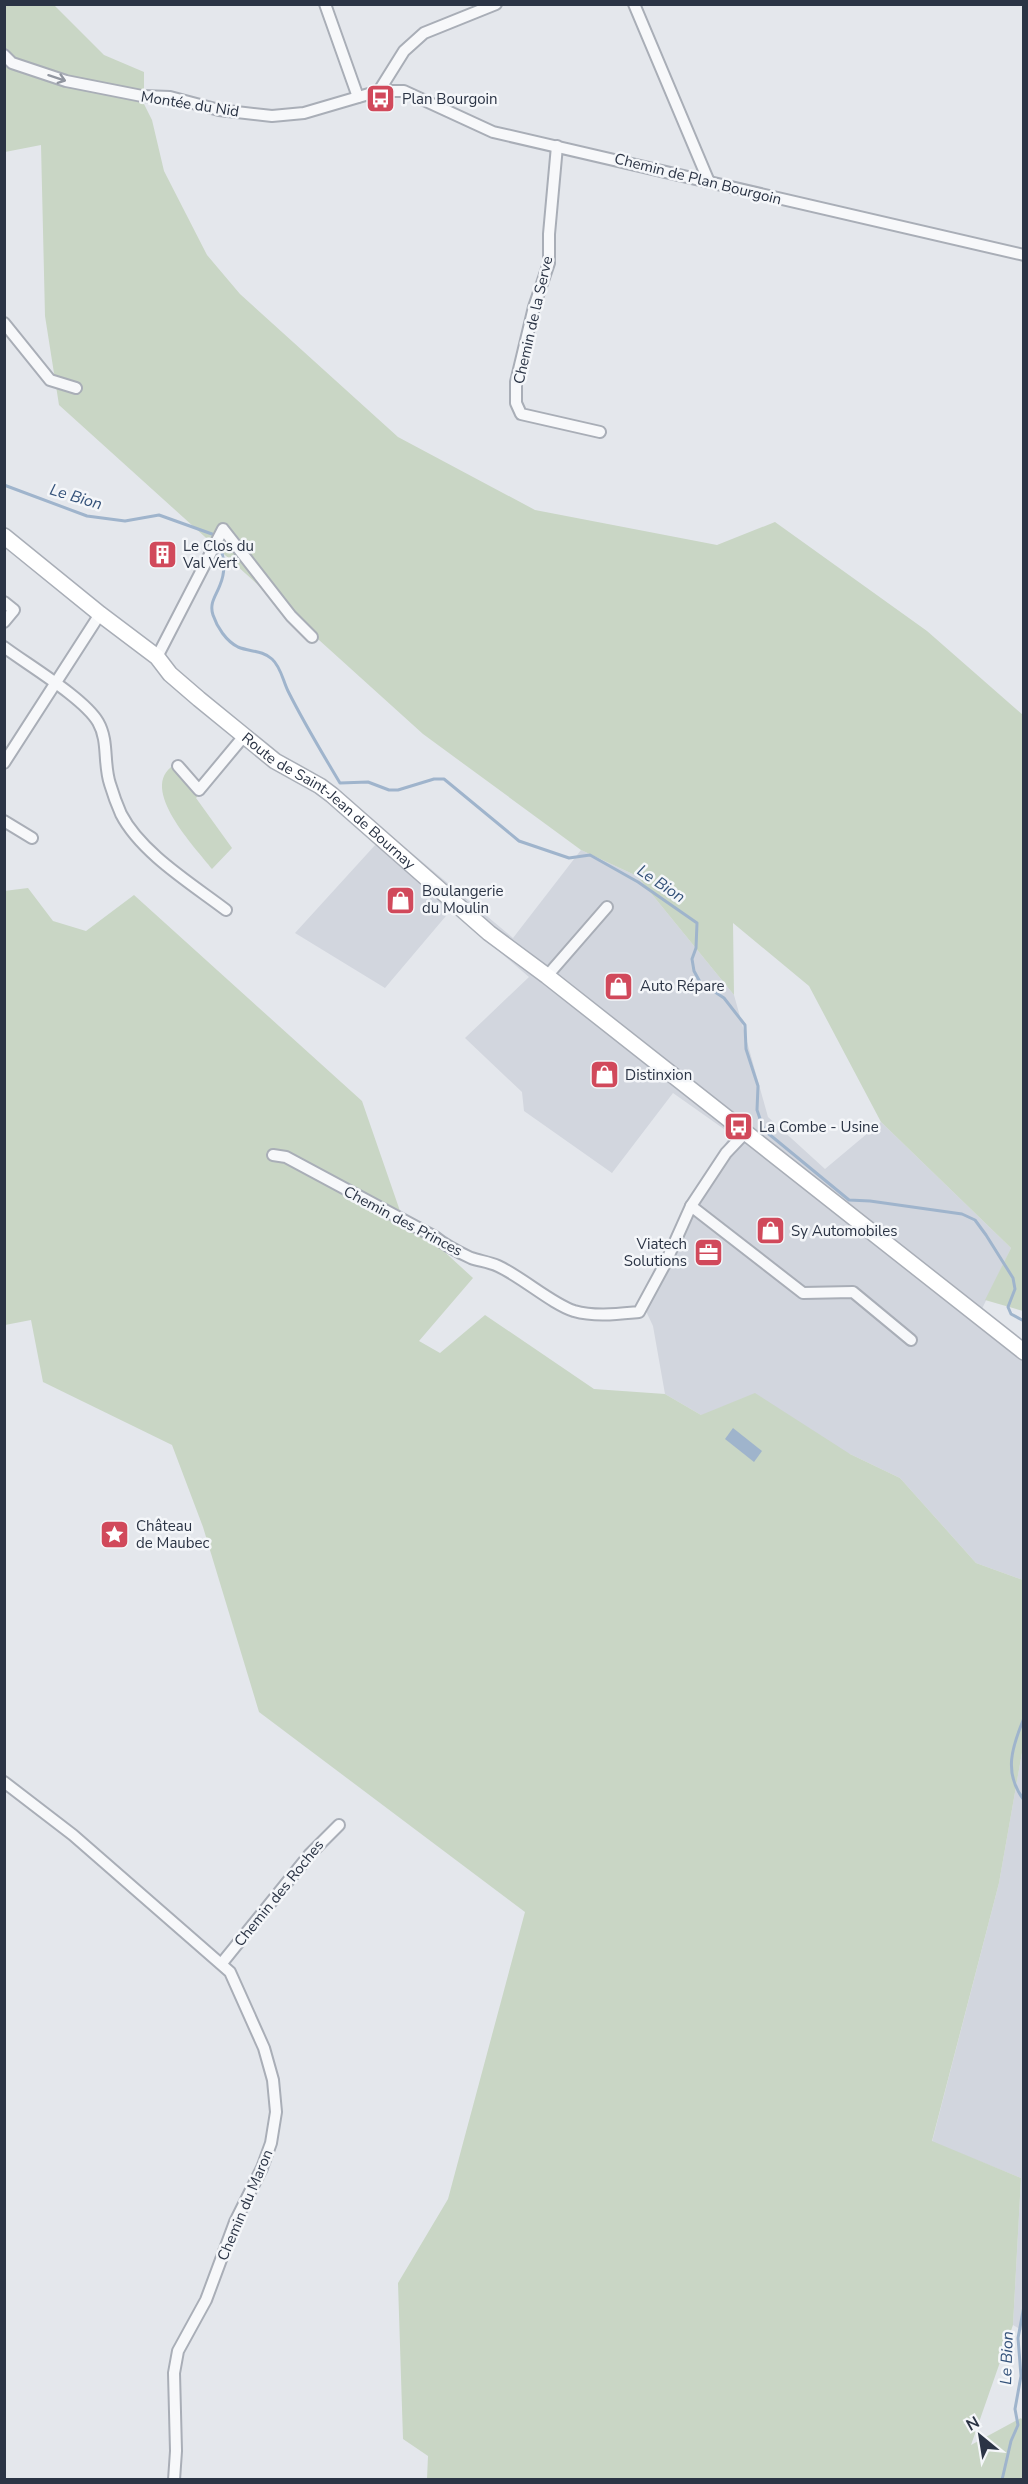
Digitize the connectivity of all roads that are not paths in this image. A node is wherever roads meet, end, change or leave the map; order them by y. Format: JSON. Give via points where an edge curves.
{"nodes":[{"id":1,"x":325,"y":4,"type":"edge"},
{"id":2,"x":496,"y":4,"type":"edge"},
{"id":3,"x":633,"y":4,"type":"edge"},
{"id":4,"x":4,"y":55,"type":"edge"},
{"id":5,"x":379,"y":92,"type":"junction"},
{"id":6,"x":358,"y":97,"type":"junction"},
{"id":7,"x":557,"y":146,"type":"junction"},
{"id":8,"x":709,"y":182,"type":"junction"},
{"id":9,"x":1023,"y":255,"type":"edge"},
{"id":10,"x":4,"y":323,"type":"edge"},
{"id":11,"x":76,"y":388,"type":"dead end"},
{"id":12,"x":600,"y":432,"type":"dead end"},
{"id":13,"x":4,"y":536,"type":"edge"},
{"id":14,"x":4,"y":602,"type":"edge"},
{"id":15,"x":100,"y":614,"type":"junction"},
{"id":16,"x":4,"y":622,"type":"edge"},
{"id":17,"x":312,"y":637,"type":"dead end"},
{"id":18,"x":4,"y":646,"type":"edge"},
{"id":19,"x":157,"y":657,"type":"junction"},
{"id":20,"x":55,"y":684,"type":"junction"},
{"id":21,"x":244,"y":736,"type":"junction"},
{"id":22,"x":4,"y":763,"type":"edge"},
{"id":23,"x":178,"y":766,"type":"dead end"},
{"id":24,"x":4,"y":821,"type":"edge"},
{"id":25,"x":32,"y":838,"type":"dead end"},
{"id":26,"x":607,"y":907,"type":"dead end"},
{"id":27,"x":226,"y":910,"type":"dead end"},
{"id":28,"x":547,"y":976,"type":"junction"},
{"id":29,"x":745,"y":1133,"type":"junction"},
{"id":30,"x":273,"y":1155,"type":"dead end"},
{"id":31,"x":691,"y":1206,"type":"junction"},
{"id":32,"x":911,"y":1340,"type":"dead end"},
{"id":33,"x":1023,"y":1352,"type":"edge"},
{"id":34,"x":4,"y":1782,"type":"edge"},
{"id":35,"x":339,"y":1825,"type":"dead end"},
{"id":36,"x":222,"y":1963,"type":"junction"},
{"id":37,"x":174,"y":2480,"type":"edge"}],
"edges":[{"from":1,"to":6,"type":"street"},
{"from":2,"to":5,"type":"street","via":[[424,33],[404,51]]},
{"from":3,"to":8,"type":"street"},
{"from":4,"to":6,"type":"street","name":"Montée du Nid","one_way":true,"via":[[12,63],[66,81],[142,96],[170,97],[219,110],[272,116],[304,113]]},
{"from":5,"to":6,"type":"street","name":"Montée du Nid"},
{"from":5,"to":7,"type":"street","name":"Chemin de Plan Bourgoin","via":[[404,91],[492,132]]},
{"from":7,"to":8,"type":"street","name":"Chemin de Plan Bourgoin"},
{"from":7,"to":12,"type":"street","name":"Chemin de la Serve","via":[[549,263],[516,382],[516,403],[521,414]]},
{"from":8,"to":9,"type":"street","name":"Chemin de Plan Bourgoin"},
{"from":10,"to":11,"type":"street","via":[[50,380]]},
{"from":13,"to":15,"type":"main road","name":"Route de Saint-Jean de Bournay"},
{"from":14,"to":16,"type":"street","via":[[14,610]]},
{"from":15,"to":19,"type":"main road","name":"Route de Saint-Jean de Bournay"},
{"from":15,"to":20,"type":"street"},
{"from":17,"to":19,"type":"street","via":[[223,529]]},
{"from":18,"to":20,"type":"street"},
{"from":19,"to":21,"type":"main road","name":"Route de Saint-Jean de Bournay","via":[[171,674]]},
{"from":20,"to":22,"type":"street"},
{"from":20,"to":27,"type":"street","via":[[97,720],[105,738],[109,781],[121,814],[134,833]]},
{"from":21,"to":23,"type":"street","via":[[199,790]]},
{"from":21,"to":28,"type":"main road","name":"Route de Saint-Jean de Bournay","via":[[275,761],[320,786],[489,933]]},
{"from":24,"to":25,"type":"street"},
{"from":26,"to":28,"type":"street"},
{"from":28,"to":29,"type":"main road","name":"Route de Saint-Jean de Bournay"},
{"from":29,"to":31,"type":"street","name":"Chemin des Princes","via":[[726,1153]]},
{"from":29,"to":33,"type":"main road","name":"Route de Saint-Jean de Bournay"},
{"from":30,"to":31,"type":"street","name":"Chemin des Princes","via":[[286,1157],[446,1246],[495,1264],[571,1310],[589,1315],[639,1312]]},
{"from":31,"to":32,"type":"street","via":[[803,1293],[853,1292]]},
{"from":34,"to":36,"type":"street","name":"Chemin du Maron","via":[[73,1835]]},
{"from":35,"to":36,"type":"street","name":"Chemin des Roches","via":[[310,1854]]},
{"from":36,"to":37,"type":"street","name":"Chemin du Maron","via":[[234,1980],[264,2048],[276,2112],[262,2168],[247,2194],[206,2300],[178,2352],[174,2373]]}]}
